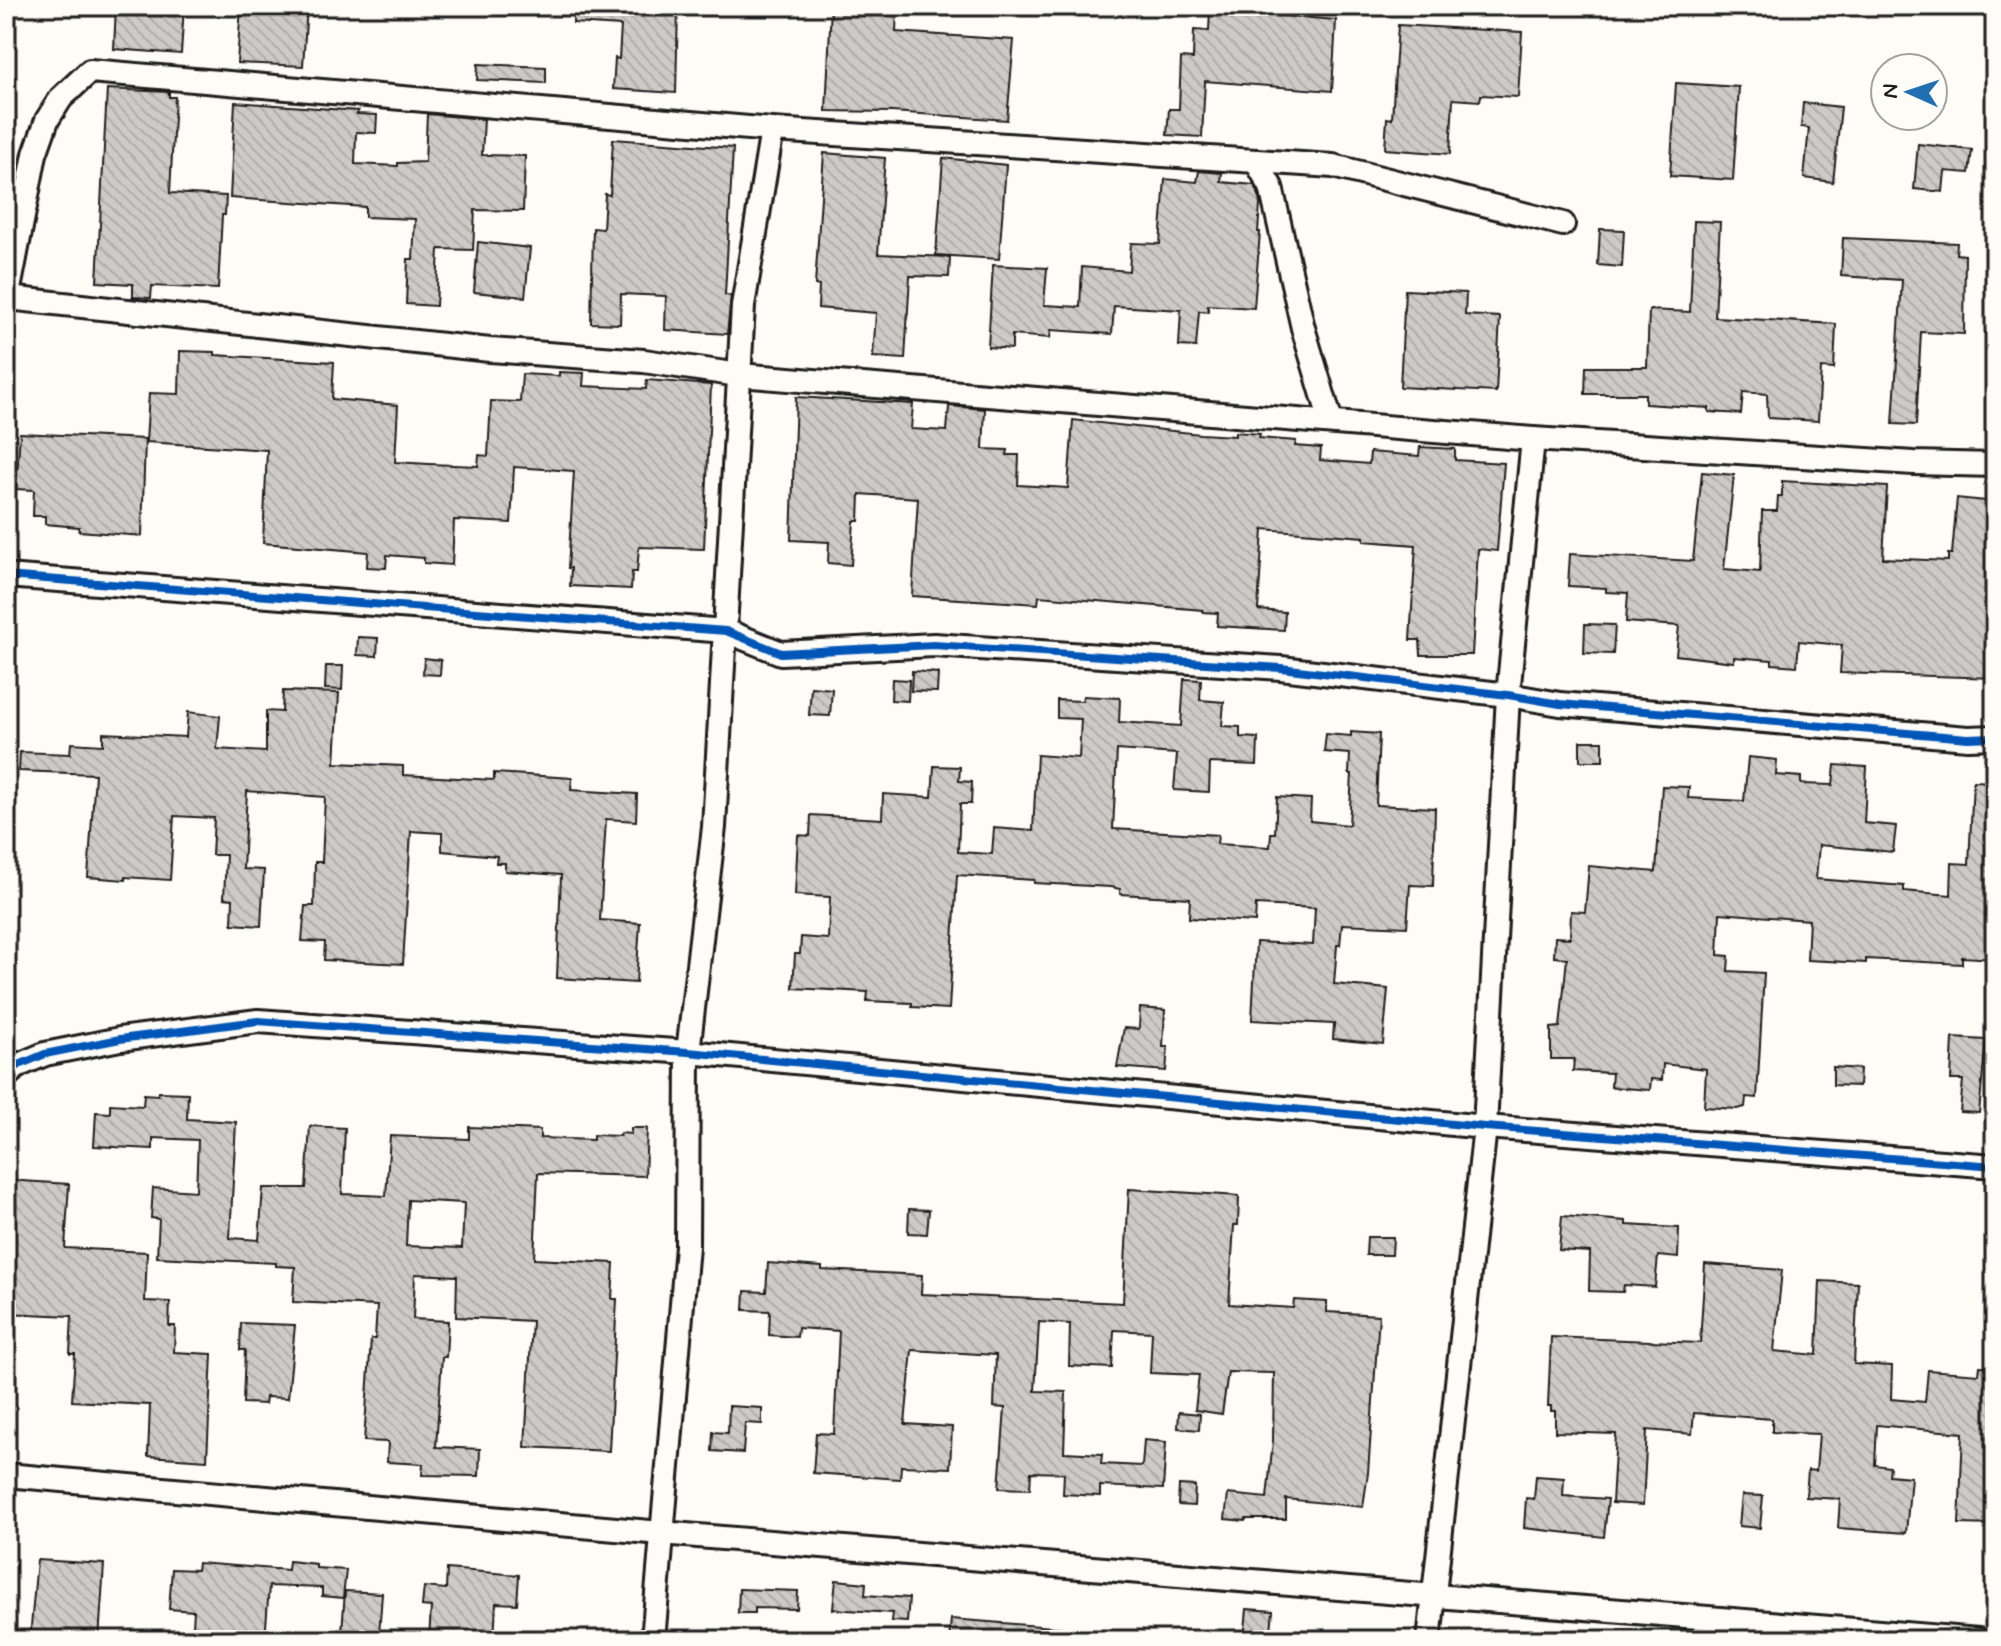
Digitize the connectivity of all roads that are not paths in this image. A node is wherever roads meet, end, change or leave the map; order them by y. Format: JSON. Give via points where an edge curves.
{"nodes":[{"id":1,"x":772,"y":130,"type":"junction"},
{"id":2,"x":1256,"y":161,"type":"junction"},
{"id":3,"x":1563,"y":224,"type":"dead end"},
{"id":4,"x":7,"y":301,"type":"edge"},
{"id":5,"x":739,"y":375,"type":"junction"},
{"id":6,"x":1331,"y":422,"type":"junction"},
{"id":7,"x":1533,"y":439,"type":"junction"},
{"id":8,"x":1995,"y":465,"type":"edge"},
{"id":9,"x":6,"y":576,"type":"edge"},
{"id":10,"x":726,"y":631,"type":"junction"},
{"id":11,"x":1508,"y":695,"type":"junction"},
{"id":12,"x":1995,"y":737,"type":"edge"},
{"id":13,"x":688,"y":1052,"type":"junction"},
{"id":14,"x":6,"y":1076,"type":"edge"},
{"id":15,"x":1485,"y":1127,"type":"junction"},
{"id":16,"x":1995,"y":1166,"type":"edge"},
{"id":17,"x":6,"y":1475,"type":"edge"},
{"id":18,"x":661,"y":1533,"type":"junction"},
{"id":19,"x":1435,"y":1594,"type":"junction"},
{"id":20,"x":653,"y":1640,"type":"edge"},
{"id":21,"x":1429,"y":1640,"type":"edge"},
{"id":22,"x":1979,"y":1640,"type":"edge"}],
"edges":[{"from":1,"to":2,"type":"street"},
{"from":1,"to":4,"type":"street","via":[[90,71],[47,120],[35,154]]},
{"from":1,"to":5,"type":"street","via":[[743,306]]},
{"from":2,"to":3,"type":"street","via":[[1333,166]]},
{"from":2,"to":6,"type":"street","via":[[1271,187]]},
{"from":4,"to":5,"type":"street","via":[[644,361]]},
{"from":5,"to":6,"type":"street"},
{"from":5,"to":10,"type":"street"},
{"from":6,"to":7,"type":"street"},
{"from":7,"to":8,"type":"street"},
{"from":7,"to":11,"type":"street"},
{"from":9,"to":10,"type":"street"},
{"from":10,"to":11,"type":"street","via":[[781,653],[948,646],[1281,668]]},
{"from":10,"to":13,"type":"street","via":[[714,827]]},
{"from":11,"to":12,"type":"street","via":[[1576,705]]},
{"from":11,"to":15,"type":"street"},
{"from":13,"to":14,"type":"street","via":[[258,1021],[45,1054]]},
{"from":13,"to":15,"type":"street"},
{"from":13,"to":18,"type":"street","via":[[687,1246]]},
{"from":15,"to":16,"type":"street"},
{"from":15,"to":19,"type":"street"},
{"from":17,"to":18,"type":"street"},
{"from":18,"to":19,"type":"street"},
{"from":18,"to":20,"type":"street"},
{"from":19,"to":21,"type":"street"},
{"from":19,"to":22,"type":"street"}]}
